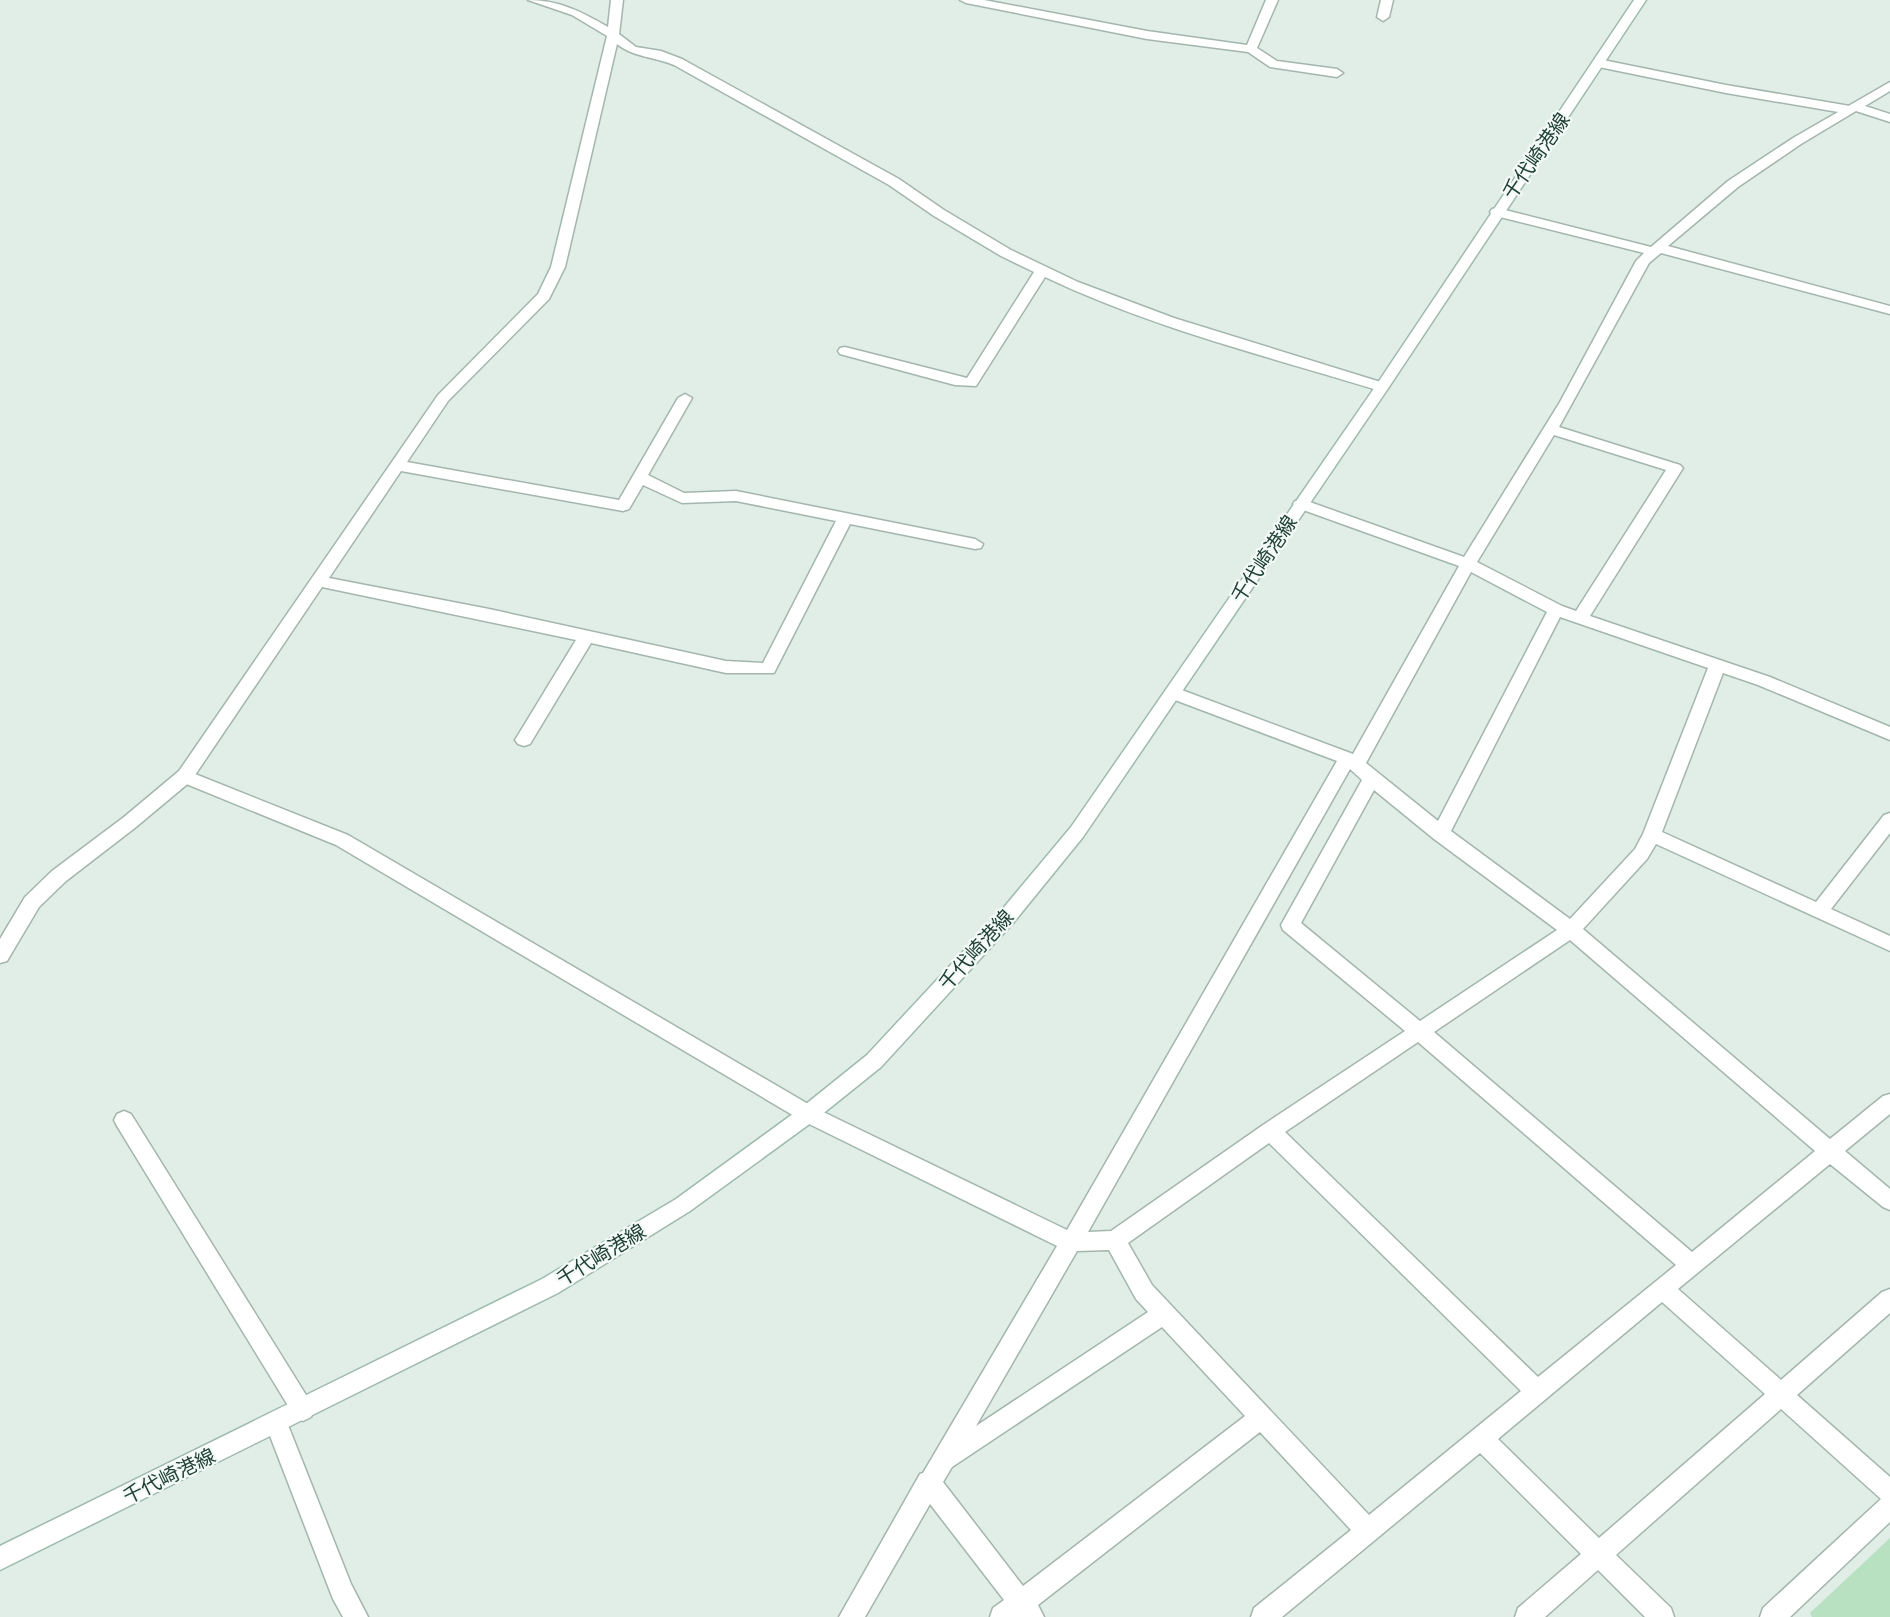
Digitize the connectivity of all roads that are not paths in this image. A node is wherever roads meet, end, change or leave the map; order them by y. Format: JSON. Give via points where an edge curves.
{"nodes":[{"id":1,"x":534,"y":0,"type":"edge"},
{"id":2,"x":617,"y":0,"type":"edge"},
{"id":3,"x":966,"y":0,"type":"edge"},
{"id":4,"x":1272,"y":0,"type":"edge"},
{"id":5,"x":1387,"y":0,"type":"edge"},
{"id":6,"x":1640,"y":0,"type":"edge"},
{"id":7,"x":1383,"y":17,"type":"dead end"},
{"id":8,"x":613,"y":35,"type":"junction"},
{"id":9,"x":1251,"y":48,"type":"junction"},
{"id":10,"x":1598,"y":63,"type":"junction"},
{"id":11,"x":1337,"y":73,"type":"dead end"},
{"id":12,"x":1890,"y":86,"type":"edge"},
{"id":13,"x":1852,"y":108,"type":"junction"},
{"id":14,"x":1890,"y":118,"type":"edge"},
{"id":15,"x":1497,"y":212,"type":"junction"},
{"id":16,"x":1656,"y":250,"type":"junction"},
{"id":17,"x":1042,"y":270,"type":"junction"},
{"id":18,"x":1890,"y":310,"type":"edge"},
{"id":19,"x":845,"y":351,"type":"dead end"},
{"id":20,"x":1382,"y":387,"type":"junction"},
{"id":21,"x":685,"y":398,"type":"dead end"},
{"id":22,"x":1551,"y":429,"type":"junction"},
{"id":23,"x":397,"y":465,"type":"junction"},
{"id":24,"x":640,"y":477,"type":"junction"},
{"id":25,"x":1301,"y":504,"type":"junction"},
{"id":26,"x":845,"y":518,"type":"junction"},
{"id":27,"x":975,"y":544,"type":"dead end"},
{"id":28,"x":1468,"y":564,"type":"junction"},
{"id":29,"x":318,"y":581,"type":"junction"},
{"id":30,"x":1556,"y":610,"type":"junction"},
{"id":31,"x":1581,"y":616,"type":"junction"},
{"id":32,"x":587,"y":636,"type":"junction"},
{"id":33,"x":1718,"y":664,"type":"junction"},
{"id":34,"x":1173,"y":693,"type":"junction"},
{"id":35,"x":1890,"y":734,"type":"edge"},
{"id":36,"x":524,"y":740,"type":"dead end"},
{"id":37,"x":1352,"y":761,"type":"junction"},
{"id":38,"x":185,"y":776,"type":"junction"},
{"id":39,"x":1372,"y":778,"type":"junction"},
{"id":40,"x":1890,"y":820,"type":"edge"},
{"id":41,"x":1440,"y":834,"type":"junction"},
{"id":42,"x":1652,"y":836,"type":"junction"},
{"id":43,"x":1819,"y":911,"type":"junction"},
{"id":44,"x":1571,"y":930,"type":"junction"},
{"id":45,"x":1890,"y":944,"type":"edge"},
{"id":46,"x":0,"y":956,"type":"edge"},
{"id":47,"x":1420,"y":1032,"type":"junction"},
{"id":48,"x":1890,"y":1102,"type":"edge"},
{"id":49,"x":808,"y":1114,"type":"junction"},
{"id":50,"x":124,"y":1120,"type":"dead end"},
{"id":51,"x":1270,"y":1131,"type":"junction"},
{"id":52,"x":1829,"y":1152,"type":"junction"},
{"id":53,"x":1890,"y":1201,"type":"edge"},
{"id":54,"x":1115,"y":1240,"type":"junction"},
{"id":55,"x":1071,"y":1242,"type":"junction"},
{"id":56,"x":1692,"y":1265,"type":"junction"},
{"id":57,"x":1663,"y":1289,"type":"junction"},
{"id":58,"x":1890,"y":1299,"type":"edge"},
{"id":59,"x":1163,"y":1314,"type":"junction"},
{"id":60,"x":1538,"y":1392,"type":"junction"},
{"id":61,"x":1783,"y":1394,"type":"junction"},
{"id":62,"x":303,"y":1410,"type":"junction"},
{"id":63,"x":1261,"y":1417,"type":"junction"},
{"id":64,"x":276,"y":1423,"type":"junction"},
{"id":65,"x":1481,"y":1438,"type":"junction"},
{"id":66,"x":934,"y":1472,"type":"junction"},
{"id":67,"x":1890,"y":1492,"type":"edge"},
{"id":68,"x":1890,"y":1506,"type":"edge"},
{"id":69,"x":1367,"y":1530,"type":"junction"},
{"id":70,"x":1598,"y":1555,"type":"junction"},
{"id":71,"x":0,"y":1558,"type":"edge"},
{"id":72,"x":1026,"y":1610,"type":"edge"},
{"id":73,"x":1275,"y":1613,"type":"edge"},
{"id":74,"x":1779,"y":1615,"type":"edge"},
{"id":75,"x":356,"y":1617,"type":"edge"},
{"id":76,"x":851,"y":1617,"type":"edge"},
{"id":77,"x":1002,"y":1617,"type":"edge"},
{"id":78,"x":1527,"y":1617,"type":"edge"},
{"id":79,"x":1662,"y":1617,"type":"edge"}],
"edges":[{"from":1,"to":8,"type":"street","via":[[576,13]]},
{"from":2,"to":8,"type":"street"},
{"from":3,"to":9,"type":"street","via":[[1147,35]]},
{"from":4,"to":9,"type":"street"},
{"from":5,"to":7,"type":"street"},
{"from":6,"to":10,"type":"street","name":"千代崎港線"},
{"from":8,"to":17,"type":"street","via":[[632,50],[678,62],[823,141],[1006,253]]},
{"from":8,"to":23,"type":"street","via":[[558,267],[544,296],[443,398]]},
{"from":9,"to":11,"type":"street","via":[[1274,64]]},
{"from":10,"to":13,"type":"street","via":[[1726,89]]},
{"from":10,"to":15,"type":"street","name":"千代崎港線"},
{"from":12,"to":13,"type":"street"},
{"from":13,"to":14,"type":"street"},
{"from":13,"to":16,"type":"street","via":[[1733,183]]},
{"from":15,"to":16,"type":"street"},
{"from":15,"to":20,"type":"street","name":"千代崎港線"},
{"from":16,"to":18,"type":"street","via":[[1770,276]]},
{"from":16,"to":22,"type":"street","via":[[1643,261]]},
{"from":17,"to":19,"type":"street","via":[[971,383]]},
{"from":17,"to":20,"type":"street","via":[[1168,321]]},
{"from":20,"to":25,"type":"street","name":"千代崎港線"},
{"from":21,"to":24,"type":"street"},
{"from":22,"to":28,"type":"street"},
{"from":22,"to":31,"type":"street","via":[[1675,468]]},
{"from":23,"to":24,"type":"street","via":[[623,506]]},
{"from":23,"to":29,"type":"street"},
{"from":24,"to":26,"type":"street","via":[[682,498],[736,496]]},
{"from":25,"to":28,"type":"street"},
{"from":25,"to":34,"type":"street","name":"千代崎港線"},
{"from":26,"to":27,"type":"street"},
{"from":26,"to":32,"type":"street","via":[[768,669],[726,667]]},
{"from":28,"to":30,"type":"street"},
{"from":28,"to":37,"type":"street"},
{"from":29,"to":32,"type":"street"},
{"from":29,"to":38,"type":"street"},
{"from":30,"to":31,"type":"street"},
{"from":30,"to":41,"type":"street"},
{"from":31,"to":33,"type":"street"},
{"from":32,"to":36,"type":"street"},
{"from":33,"to":35,"type":"street"},
{"from":33,"to":42,"type":"street"},
{"from":34,"to":37,"type":"street"},
{"from":34,"to":49,"type":"street","name":"千代崎港線","via":[[1077,832],[1007,918],[874,1061]]},
{"from":37,"to":39,"type":"street"},
{"from":37,"to":55,"type":"street"},
{"from":38,"to":46,"type":"street","via":[[59,876],[17,924]]},
{"from":38,"to":49,"type":"street","via":[[342,840]]},
{"from":39,"to":41,"type":"street"},
{"from":39,"to":47,"type":"street","via":[[1290,925]]},
{"from":40,"to":43,"type":"street"},
{"from":41,"to":44,"type":"street"},
{"from":42,"to":43,"type":"street"},
{"from":42,"to":44,"type":"street","via":[[1641,854]]},
{"from":43,"to":45,"type":"street"},
{"from":44,"to":47,"type":"street"},
{"from":44,"to":52,"type":"street"},
{"from":47,"to":51,"type":"street"},
{"from":47,"to":56,"type":"street"},
{"from":48,"to":52,"type":"street"},
{"from":49,"to":55,"type":"street"},
{"from":49,"to":62,"type":"street","name":"千代崎港線","via":[[683,1205],[550,1286]]},
{"from":50,"to":62,"type":"street"},
{"from":51,"to":54,"type":"street"},
{"from":51,"to":60,"type":"street"},
{"from":52,"to":53,"type":"street"},
{"from":52,"to":56,"type":"street"},
{"from":54,"to":55,"type":"street"},
{"from":54,"to":59,"type":"street","via":[[1144,1292]]},
{"from":55,"to":66,"type":"street"},
{"from":56,"to":57,"type":"street"},
{"from":57,"to":60,"type":"street"},
{"from":57,"to":61,"type":"street"},
{"from":58,"to":61,"type":"street"},
{"from":59,"to":63,"type":"street"},
{"from":59,"to":66,"type":"street"},
{"from":60,"to":65,"type":"street"},
{"from":61,"to":67,"type":"street"},
{"from":61,"to":70,"type":"street"},
{"from":62,"to":64,"type":"street","name":"千代崎港線"},
{"from":63,"to":69,"type":"street"},
{"from":63,"to":72,"type":"street"},
{"from":64,"to":71,"type":"street","name":"千代崎港線"},
{"from":64,"to":75,"type":"street","via":[[342,1591]]},
{"from":65,"to":69,"type":"street"},
{"from":65,"to":70,"type":"street"},
{"from":66,"to":72,"type":"street"},
{"from":66,"to":76,"type":"street"},
{"from":68,"to":74,"type":"street"},
{"from":69,"to":73,"type":"street"},
{"from":70,"to":78,"type":"street"},
{"from":70,"to":79,"type":"street"},
{"from":72,"to":77,"type":"street"}]}
